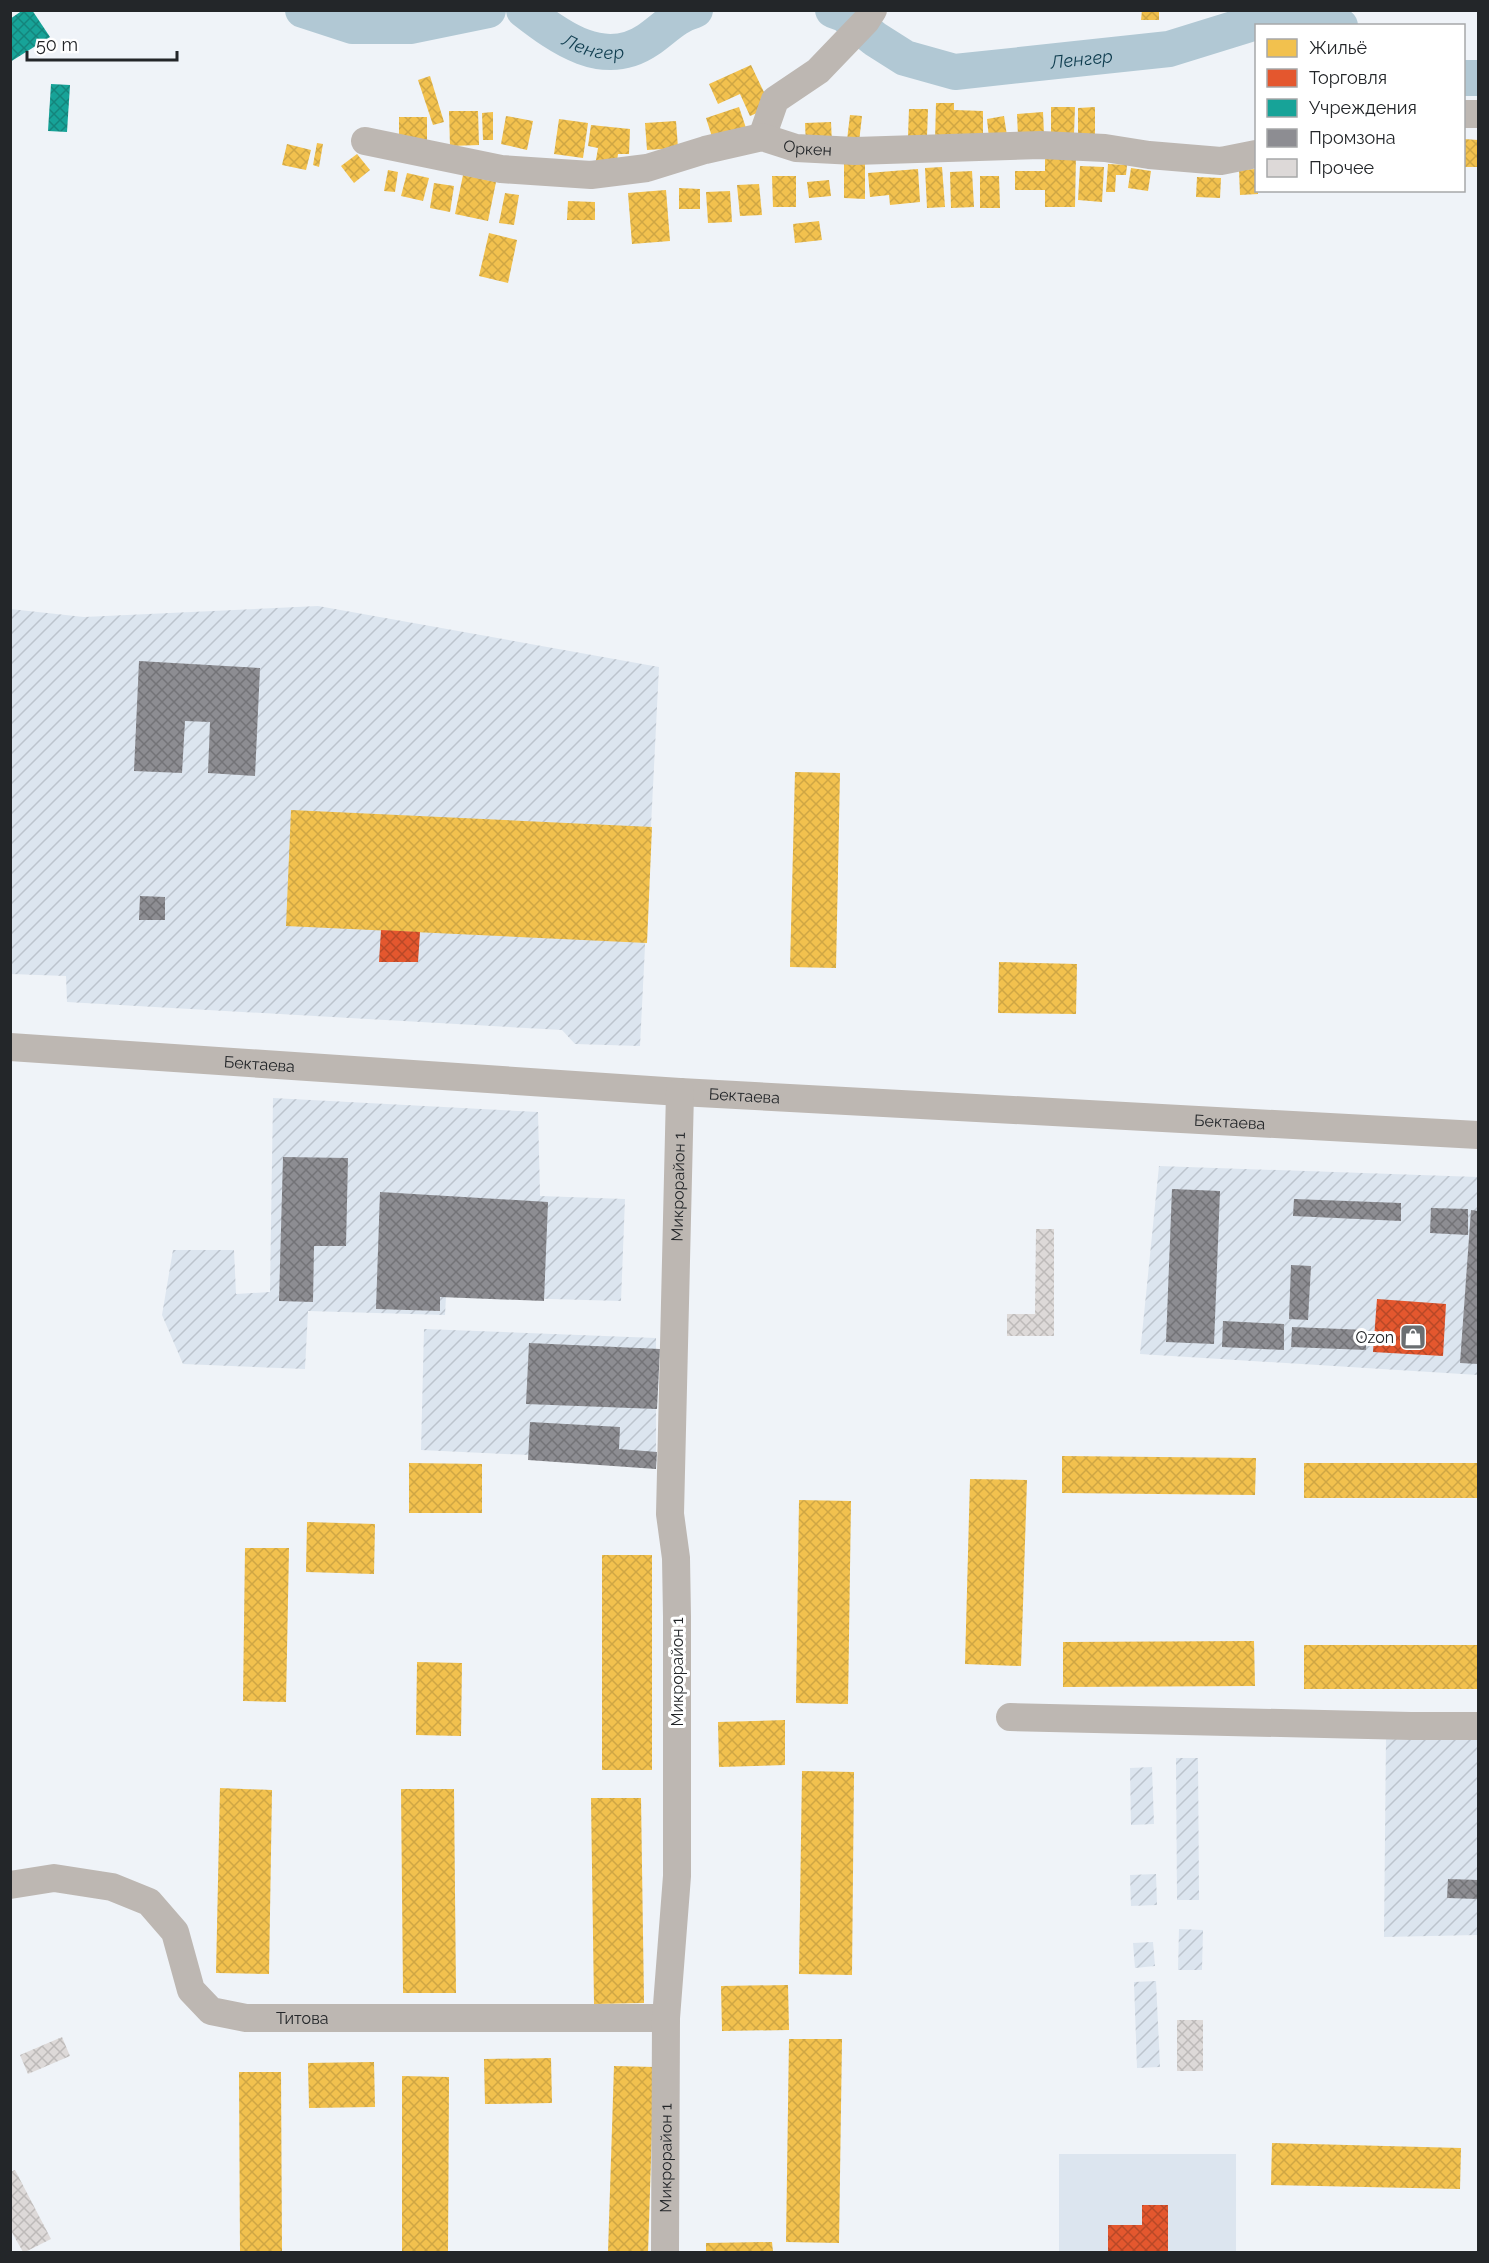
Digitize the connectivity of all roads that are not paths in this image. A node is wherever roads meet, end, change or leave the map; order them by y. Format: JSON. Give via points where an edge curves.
{"nodes":[{"id":1,"x":873,"y":10,"type":"edge"},
{"id":2,"x":762,"y":137,"type":"junction"},
{"id":3,"x":366,"y":141,"type":"dead end"},
{"id":4,"x":1255,"y":154,"type":"edge"},
{"id":5,"x":10,"y":1047,"type":"edge"},
{"id":6,"x":680,"y":1092,"type":"junction"},
{"id":7,"x":1479,"y":1135,"type":"edge"},
{"id":8,"x":1010,"y":1717,"type":"dead end"},
{"id":9,"x":1479,"y":1726,"type":"edge"},
{"id":10,"x":10,"y":1885,"type":"edge"},
{"id":11,"x":666,"y":2018,"type":"junction"},
{"id":12,"x":665,"y":2253,"type":"edge"}],
"edges":[{"from":1,"to":2,"type":"street","via":[[818,71],[775,100]]},
{"from":2,"to":3,"type":"street","name":"Оркен","via":[[647,168],[591,175],[501,169]]},
{"from":2,"to":4,"type":"street","name":"Оркен","via":[[796,148],[855,151],[1041,145],[1221,160]]},
{"from":5,"to":6,"type":"street","name":"Бектаева"},
{"from":6,"to":7,"type":"street","name":"Бектаева"},
{"from":6,"to":11,"type":"street","name":"Микрорайон 1","via":[[670,1514],[676,1558],[677,1876]]},
{"from":8,"to":9,"type":"street"},
{"from":10,"to":11,"type":"street","name":"Титова","via":[[54,1878],[112,1887],[149,1902],[176,1932],[191,1990],[211,2011],[246,2018]]},
{"from":11,"to":12,"type":"street","name":"Микрорайон 1"}]}
